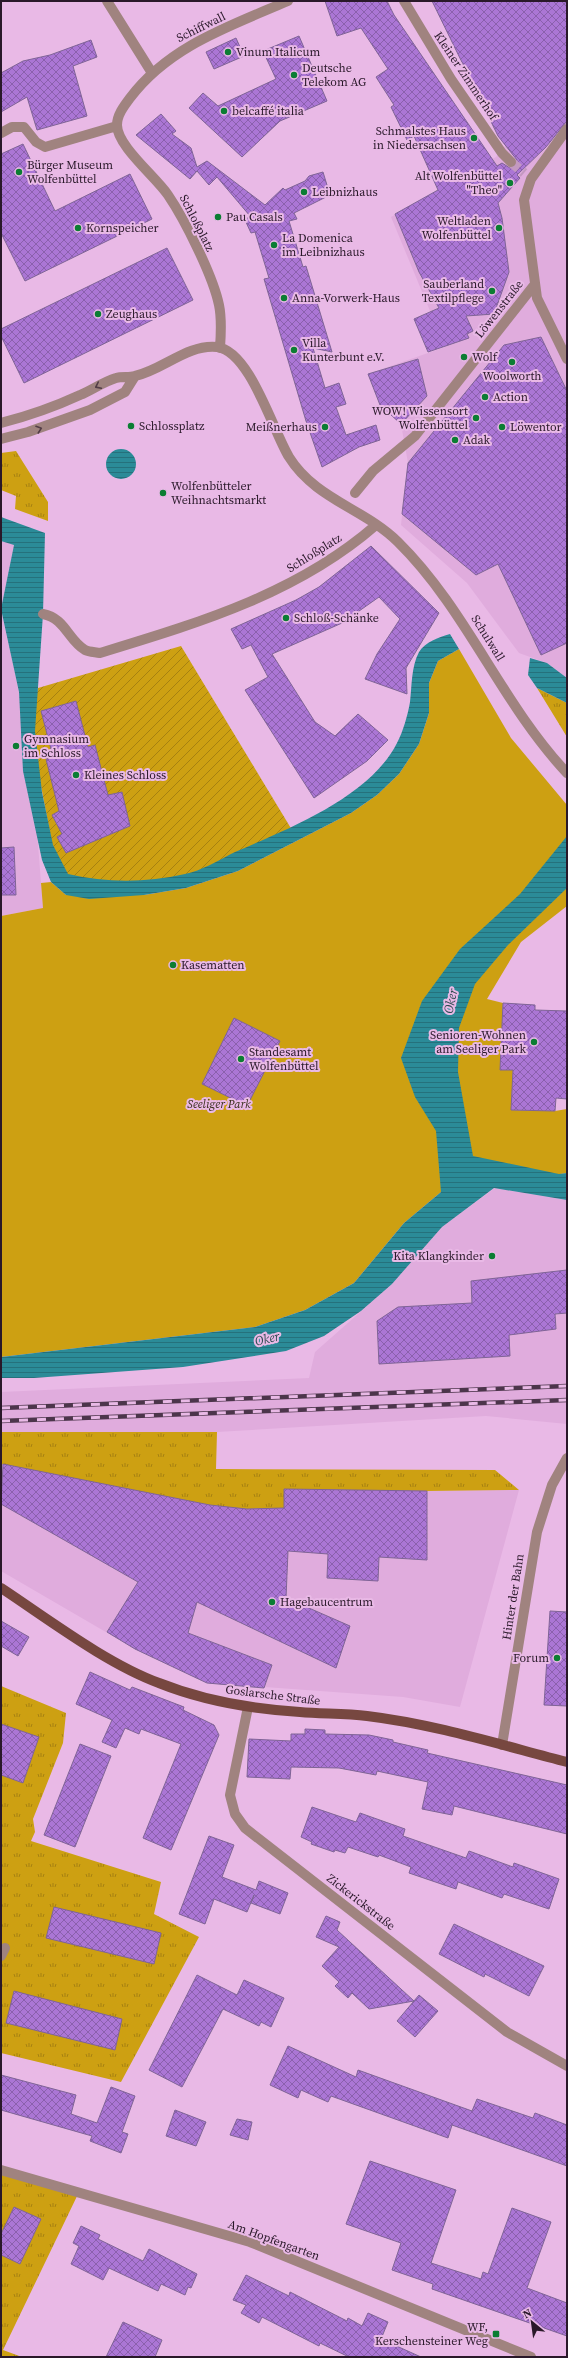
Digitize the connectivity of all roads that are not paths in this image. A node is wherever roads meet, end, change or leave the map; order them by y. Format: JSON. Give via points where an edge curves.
{"nodes":[{"id":1,"x":107,"y":1,"type":"edge"},
{"id":2,"x":288,"y":1,"type":"edge"},
{"id":3,"x":404,"y":1,"type":"edge"},
{"id":4,"x":152,"y":73,"type":"junction"},
{"id":5,"x":117,"y":126,"type":"junction"},
{"id":6,"x":567,"y":129,"type":"edge"},
{"id":7,"x":1,"y":133,"type":"edge"},
{"id":8,"x":512,"y":162,"type":"tunnel mouth"},
{"id":9,"x":535,"y":284,"type":"junction"},
{"id":10,"x":220,"y":348,"type":"junction"},
{"id":11,"x":567,"y":359,"type":"edge"},
{"id":12,"x":135,"y":376,"type":"junction"},
{"id":13,"x":1,"y":424,"type":"edge"},
{"id":14,"x":1,"y":439,"type":"edge"},
{"id":15,"x":355,"y":493,"type":"dead end"},
{"id":16,"x":376,"y":525,"type":"junction"},
{"id":17,"x":43,"y":614,"type":"dead end"},
{"id":18,"x":567,"y":773,"type":"edge"},
{"id":19,"x":567,"y":1458,"type":"edge"},
{"id":20,"x":1,"y":1588,"type":"edge"},
{"id":21,"x":248,"y":1707,"type":"junction"},
{"id":22,"x":502,"y":1745,"type":"junction"},
{"id":23,"x":567,"y":1762,"type":"edge"},
{"id":24,"x":567,"y":2066,"type":"edge"},
{"id":25,"x":1,"y":2170,"type":"edge"},
{"id":26,"x":530,"y":2357,"type":"edge"}],
"edges":[{"from":1,"to":4,"type":"street"},
{"from":2,"to":4,"type":"street","name":"Schiffwall","via":[[192,43]]},
{"from":3,"to":8,"type":"street","name":"Kleiner Zimmerhof","via":[[451,78],[502,152]]},
{"from":4,"to":5,"type":"street","via":[[122,108]]},
{"from":5,"to":7,"type":"street","via":[[45,147],[36,142],[24,127],[12,127]]},
{"from":5,"to":10,"type":"street","name":"Schloßplatz","via":[[126,146],[168,195],[187,228],[219,306]]},
{"from":6,"to":9,"type":"street","via":[[528,176],[524,200]]},
{"from":9,"to":11,"type":"street","via":[[537,298]]},
{"from":9,"to":15,"type":"street","name":"Löwenstraße","via":[[415,436],[373,471]]},
{"from":10,"to":12,"type":"street","via":[[199,349]]},
{"from":10,"to":16,"type":"street","via":[[232,354],[251,379],[278,437],[300,471],[323,492]]},
{"from":12,"to":13,"type":"street","one_way":true,"via":[[116,378],[47,409]]},
{"from":14,"to":12,"type":"street","one_way":true,"via":[[90,410],[125,392]]},
{"from":16,"to":17,"type":"street","name":"Schloßplatz","via":[[338,556],[291,583],[226,613],[100,654],[85,650],[73,640],[64,625]]},
{"from":16,"to":18,"type":"street","name":"Schulwall","via":[[397,540],[429,576],[463,622],[517,712]]},
{"from":19,"to":22,"type":"street","name":"Hinter der Bahn","via":[[552,1485],[537,1532]]},
{"from":20,"to":21,"type":"main road","name":"Goslarsche Straße","via":[[95,1649],[158,1683],[206,1699]]},
{"from":21,"to":22,"type":"main road","name":"Goslarsche Straße","via":[[366,1716],[427,1726]]},
{"from":21,"to":24,"type":"street","name":"Zickerickstraße","via":[[230,1795],[235,1814],[245,1828],[507,2032]]},
{"from":22,"to":23,"type":"main road","name":"Goslarsche Straße"},
{"from":25,"to":26,"type":"street","name":"Am Hopfengarten","via":[[250,2242]]}]}
